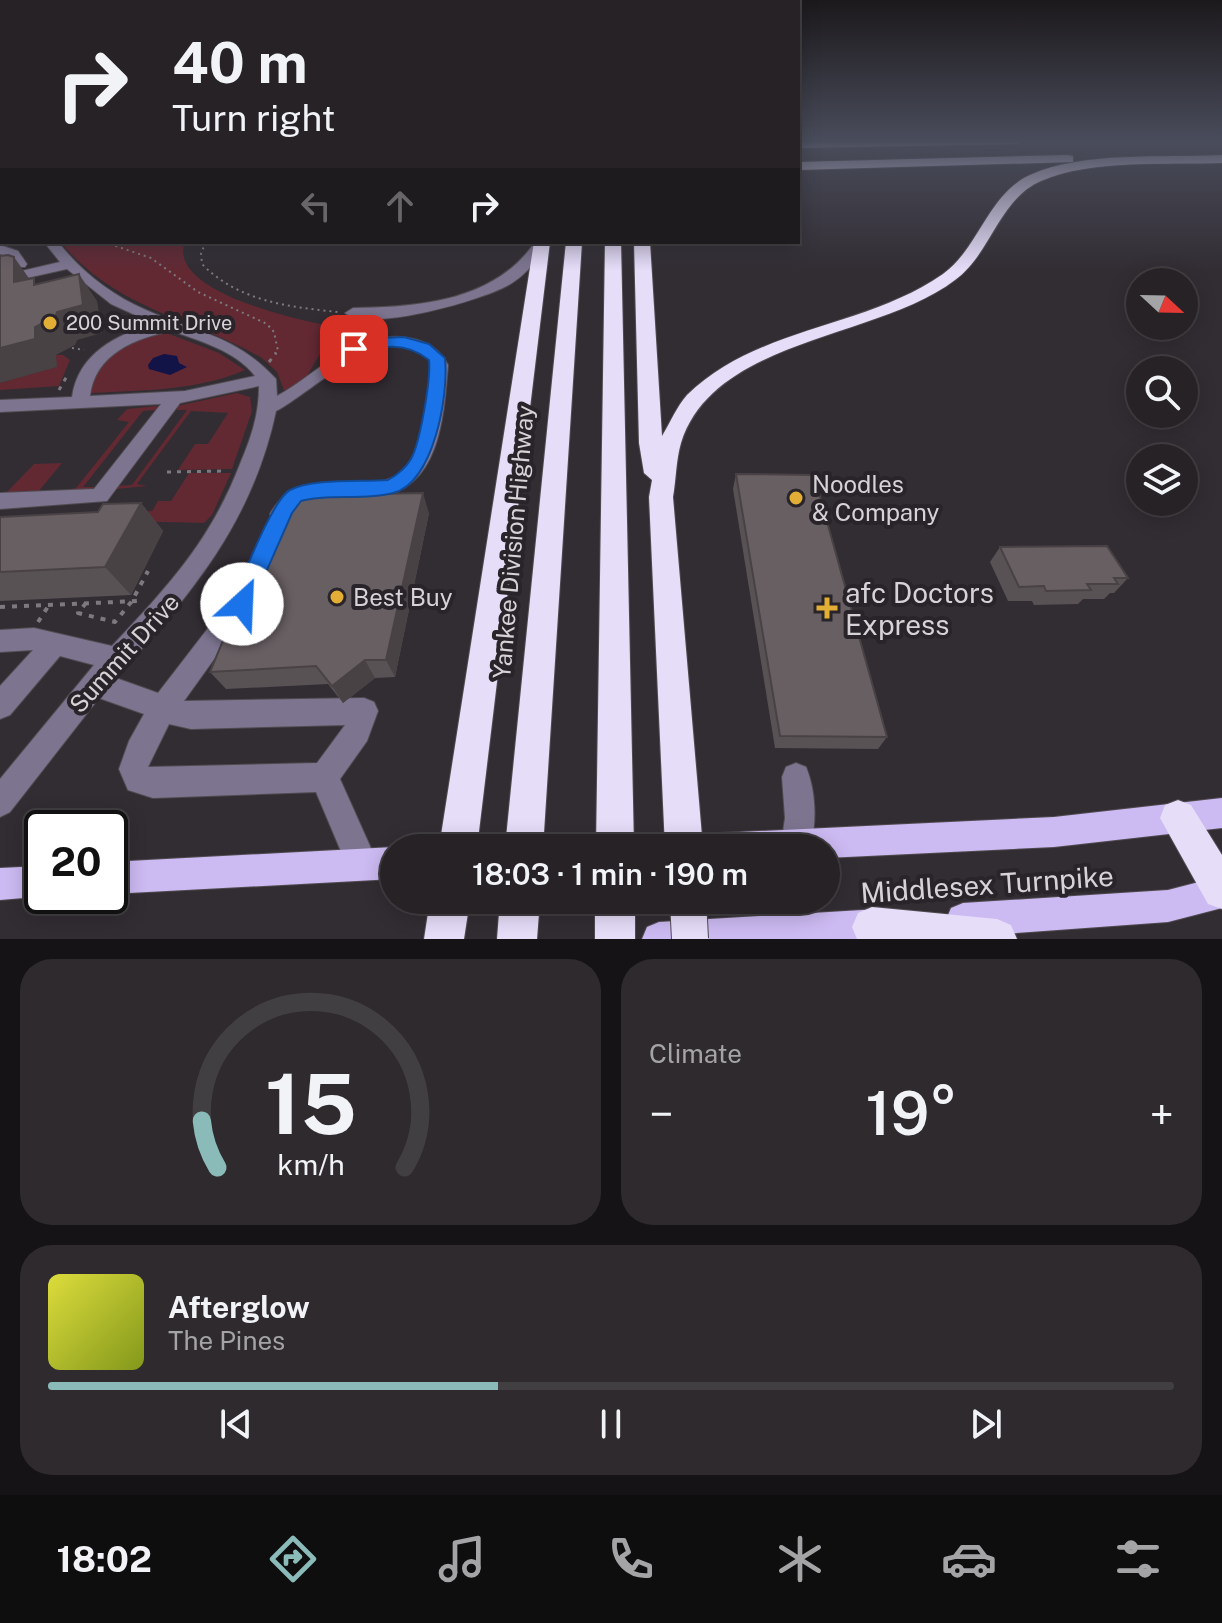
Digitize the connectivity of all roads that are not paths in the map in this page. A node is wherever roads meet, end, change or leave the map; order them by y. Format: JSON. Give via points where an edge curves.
{"nodes":[{"id":1,"x":1024,"y":184,"type":"edge"},
{"id":2,"x":53,"y":244,"type":"edge"},
{"id":3,"x":541,"y":244,"type":"edge"},
{"id":4,"x":542,"y":244,"type":"edge"},
{"id":5,"x":574,"y":244,"type":"edge"},
{"id":6,"x":613,"y":244,"type":"edge"},
{"id":7,"x":642,"y":244,"type":"edge"},
{"id":8,"x":0,"y":249,"type":"edge"},
{"id":9,"x":66,"y":259,"type":"junction"},
{"id":10,"x":20,"y":264,"type":"junction"},
{"id":11,"x":0,"y":268,"type":"edge"},
{"id":12,"x":0,"y":280,"type":"edge"},
{"id":13,"x":353,"y":313,"type":"road end"},
{"id":14,"x":171,"y":326,"type":"junction"},
{"id":15,"x":266,"y":371,"type":"junction"},
{"id":16,"x":174,"y":399,"type":"junction"},
{"id":17,"x":80,"y":403,"type":"junction"},
{"id":18,"x":0,"y":406,"type":"edge"},
{"id":19,"x":268,"y":408,"type":"junction"},
{"id":20,"x":0,"y":501,"type":"edge"},
{"id":21,"x":661,"y":511,"type":"junction"},
{"id":22,"x":275,"y":530,"type":"edge"},
{"id":23,"x":257,"y":573,"type":"edge"},
{"id":24,"x":0,"y":641,"type":"edge"},
{"id":25,"x":55,"y":644,"type":"junction"},
{"id":26,"x":115,"y":658,"type":"junction"},
{"id":27,"x":93,"y":684,"type":"junction"},
{"id":28,"x":2,"y":702,"type":"edge"},
{"id":29,"x":162,"y":709,"type":"junction"},
{"id":30,"x":324,"y":777,"type":"junction"},
{"id":31,"x":796,"y":777,"type":"dead end"},
{"id":32,"x":0,"y":802,"type":"edge"},
{"id":33,"x":1222,"y":813,"type":"edge"},
{"id":34,"x":1178,"y":818,"type":"junction"},
{"id":35,"x":460,"y":834,"type":"edge"},
{"id":36,"x":525,"y":834,"type":"edge"},
{"id":37,"x":615,"y":834,"type":"edge"},
{"id":38,"x":683,"y":834,"type":"edge"},
{"id":39,"x":798,"y":834,"type":"edge"},
{"id":40,"x":840,"y":843,"type":"edge"},
{"id":41,"x":380,"y":863,"type":"edge"},
{"id":42,"x":362,"y":864,"type":"junction"},
{"id":43,"x":128,"y":877,"type":"edge"},
{"id":44,"x":24,"y":883,"type":"edge"},
{"id":45,"x":0,"y":884,"type":"edge"},
{"id":46,"x":1222,"y":891,"type":"edge"},
{"id":47,"x":448,"y":914,"type":"edge"},
{"id":48,"x":519,"y":914,"type":"edge"},
{"id":49,"x":615,"y":914,"type":"edge"},
{"id":50,"x":689,"y":914,"type":"edge"},
{"id":51,"x":872,"y":927,"type":"junction"},
{"id":52,"x":444,"y":939,"type":"edge"},
{"id":53,"x":517,"y":939,"type":"edge"},
{"id":54,"x":615,"y":939,"type":"edge"},
{"id":55,"x":659,"y":939,"type":"edge"},
{"id":56,"x":690,"y":939,"type":"edge"},
{"id":57,"x":997,"y":939,"type":"edge"}],
"edges":[{"from":1,"to":21,"type":"highway","via":[[1007,199],[971,258],[936,286],[758,354],[708,386],[667,446]]},
{"from":2,"to":9,"type":"street"},
{"from":3,"to":13,"type":"street","via":[[514,275],[464,299],[422,309]]},
{"from":4,"to":35,"type":"highway"},
{"from":5,"to":36,"type":"highway","name":"Yankee Division Highway"},
{"from":6,"to":37,"type":"highway"},
{"from":7,"to":21,"type":"highway","via":[[651,443]]},
{"from":8,"to":10,"type":"street"},
{"from":9,"to":10,"type":"street"},
{"from":9,"to":12,"type":"street"},
{"from":9,"to":14,"type":"street","via":[[125,306]]},
{"from":10,"to":11,"type":"street"},
{"from":14,"to":15,"type":"street"},
{"from":14,"to":17,"type":"street","via":[[136,335],[99,357],[81,381]]},
{"from":15,"to":16,"type":"street"},
{"from":15,"to":19,"type":"street","name":"Summit Drive"},
{"from":16,"to":17,"type":"street"},
{"from":16,"to":20,"type":"street","via":[[100,496]]},
{"from":17,"to":18,"type":"street"},
{"from":19,"to":22,"type":"street","via":[[296,395],[343,355],[366,345],[415,344],[440,365],[423,453],[411,473],[383,489],[298,494],[287,503]]},
{"from":19,"to":26,"type":"street","name":"Summit Drive","via":[[247,475],[213,544],[177,593]]},
{"from":21,"to":38,"type":"highway"},
{"from":23,"to":29,"type":"street","via":[[242,604]]},
{"from":24,"to":25,"type":"street"},
{"from":25,"to":26,"type":"street"},
{"from":25,"to":28,"type":"street"},
{"from":26,"to":27,"type":"street","name":"Summit Drive"},
{"from":27,"to":29,"type":"street"},
{"from":27,"to":32,"type":"street","name":"Summit Drive"},
{"from":29,"to":30,"type":"street","via":[[135,761],[138,780]]},
{"from":29,"to":30,"type":"street","via":[[191,716],[364,711],[357,731]]},
{"from":30,"to":42,"type":"street"},
{"from":31,"to":39,"type":"street"},
{"from":33,"to":34,"type":"main road","name":"Middlesex Turnpike"},
{"from":34,"to":40,"type":"main road","name":"Middlesex Turnpike","via":[[1054,832]]},
{"from":34,"to":46,"type":"highway"},
{"from":41,"to":42,"type":"main road"},
{"from":42,"to":43,"type":"main road"},
{"from":44,"to":45,"type":"main road"},
{"from":46,"to":51,"type":"main road","name":"Middlesex Turnpike","via":[[1168,906]]},
{"from":47,"to":52,"type":"highway"},
{"from":48,"to":53,"type":"highway"},
{"from":49,"to":54,"type":"highway"},
{"from":50,"to":56,"type":"highway","bridge":true},
{"from":51,"to":55,"type":"main road","name":"Middlesex Turnpike"},
{"from":51,"to":57,"type":"highway"}]}
